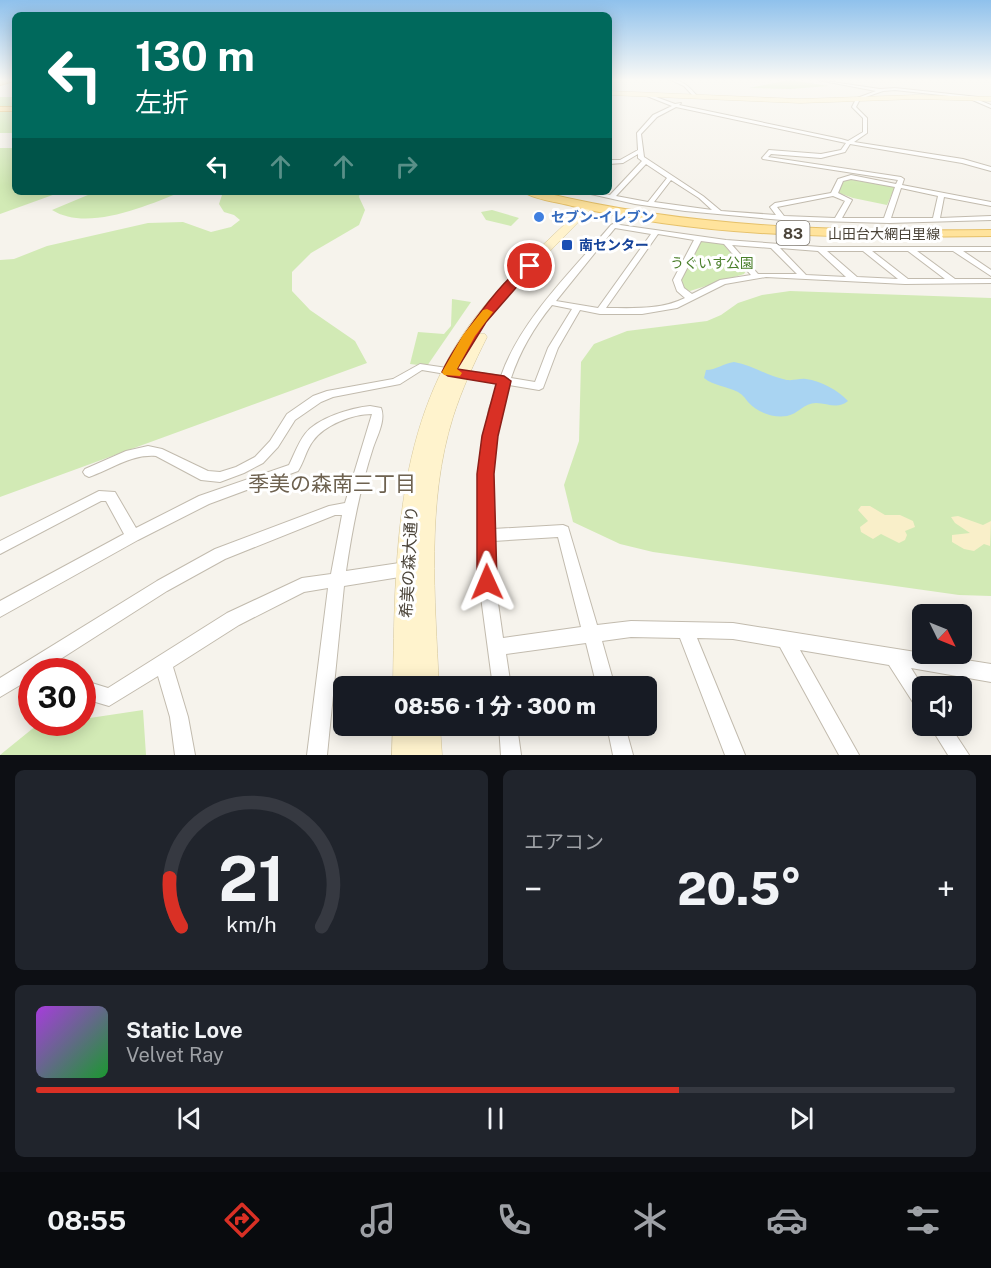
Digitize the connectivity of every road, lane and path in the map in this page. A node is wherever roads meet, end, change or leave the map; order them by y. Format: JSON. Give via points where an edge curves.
{"nodes":[{"id":1,"x":658,"y":115,"type":"edge"},
{"id":2,"x":720,"y":115,"type":"edge"},
{"id":3,"x":864,"y":115,"type":"edge"},
{"id":4,"x":849,"y":142,"type":"junction"},
{"id":5,"x":643,"y":156,"type":"junction"},
{"id":6,"x":612,"y":162,"type":"edge"},
{"id":7,"x":991,"y":169,"type":"edge"},
{"id":8,"x":670,"y":178,"type":"junction"},
{"id":9,"x":899,"y":186,"type":"junction"},
{"id":10,"x":834,"y":194,"type":"junction"},
{"id":11,"x":941,"y":194,"type":"junction"},
{"id":12,"x":547,"y":195,"type":"edge"},
{"id":13,"x":611,"y":197,"type":"junction"},
{"id":14,"x":590,"y":202,"type":"edge"},
{"id":15,"x":988,"y":203,"type":"edge"},
{"id":16,"x":649,"y":204,"type":"junction"},
{"id":17,"x":720,"y":214,"type":"junction"},
{"id":18,"x":782,"y":218,"type":"junction"},
{"id":19,"x":936,"y":219,"type":"junction"},
{"id":20,"x":989,"y":219,"type":"edge"},
{"id":21,"x":837,"y":220,"type":"junction"},
{"id":22,"x":887,"y":220,"type":"junction"},
{"id":23,"x":655,"y":232,"type":"junction"},
{"id":24,"x":991,"y":233,"type":"edge"},
{"id":25,"x":699,"y":238,"type":"junction"},
{"id":26,"x":726,"y":242,"type":"junction"},
{"id":27,"x":774,"y":246,"type":"junction"},
{"id":28,"x":820,"y":249,"type":"junction"},
{"id":29,"x":991,"y":249,"type":"edge"},
{"id":30,"x":956,"y":250,"type":"junction"},
{"id":31,"x":867,"y":251,"type":"junction"},
{"id":32,"x":912,"y":251,"type":"junction"},
{"id":33,"x":991,"y":274,"type":"edge"},
{"id":34,"x":756,"y":276,"type":"junction"},
{"id":35,"x":804,"y":277,"type":"junction"},
{"id":36,"x":855,"y":280,"type":"junction"},
{"id":37,"x":991,"y":281,"type":"edge"},
{"id":38,"x":905,"y":282,"type":"junction"},
{"id":39,"x":953,"y":282,"type":"junction"},
{"id":40,"x":691,"y":298,"type":"junction"},
{"id":41,"x":549,"y":302,"type":"junction"},
{"id":42,"x":577,"y":308,"type":"junction"},
{"id":43,"x":600,"y":311,"type":"junction"},
{"id":44,"x":454,"y":373,"type":"junction"},
{"id":45,"x":504,"y":381,"type":"junction"},
{"id":46,"x":89,"y":472,"type":"dead end"},
{"id":47,"x":350,"y":508,"type":"junction"},
{"id":48,"x":486,"y":535,"type":"junction"},
{"id":49,"x":133,"y":536,"type":"junction"},
{"id":50,"x":0,"y":548,"type":"edge"},
{"id":51,"x":406,"y":569,"type":"junction"},
{"id":52,"x":336,"y":578,"type":"junction"},
{"id":53,"x":0,"y":609,"type":"edge"},
{"id":54,"x":684,"y":630,"type":"junction"},
{"id":55,"x":592,"y":633,"type":"junction"},
{"id":56,"x":785,"y":639,"type":"junction"},
{"id":57,"x":497,"y":647,"type":"junction"},
{"id":58,"x":893,"y":656,"type":"junction"},
{"id":59,"x":60,"y":658,"type":"edge"},
{"id":60,"x":163,"y":663,"type":"junction"},
{"id":61,"x":991,"y":673,"type":"edge"},
{"id":62,"x":406,"y":676,"type":"edge"},
{"id":63,"x":426,"y":676,"type":"edge"},
{"id":64,"x":501,"y":676,"type":"edge"},
{"id":65,"x":603,"y":676,"type":"edge"},
{"id":66,"x":18,"y":680,"type":"edge"},
{"id":67,"x":912,"y":685,"type":"edge"},
{"id":68,"x":0,"y":688,"type":"edge"},
{"id":69,"x":96,"y":694,"type":"edge"},
{"id":70,"x":406,"y":736,"type":"edge"},
{"id":71,"x":427,"y":736,"type":"edge"},
{"id":72,"x":509,"y":736,"type":"edge"},
{"id":73,"x":619,"y":736,"type":"edge"},
{"id":74,"x":946,"y":736,"type":"edge"},
{"id":75,"x":185,"y":755,"type":"edge"},
{"id":76,"x":317,"y":755,"type":"edge"},
{"id":77,"x":406,"y":755,"type":"edge"},
{"id":78,"x":428,"y":755,"type":"edge"},
{"id":79,"x":511,"y":755,"type":"edge"},
{"id":80,"x":624,"y":755,"type":"edge"},
{"id":81,"x":735,"y":755,"type":"edge"},
{"id":82,"x":849,"y":755,"type":"edge"},
{"id":83,"x":959,"y":755,"type":"edge"}],
"edges":[{"from":1,"to":5,"type":"street","via":[[639,134]]},
{"from":2,"to":4,"type":"street"},
{"from":3,"to":4,"type":"street","via":[[863,136]]},
{"from":4,"to":7,"type":"street"},
{"from":4,"to":9,"type":"street","via":[[843,151],[832,155],[769,152],[765,158],[901,179]]},
{"from":5,"to":6,"type":"street"},
{"from":5,"to":8,"type":"street"},
{"from":5,"to":13,"type":"street"},
{"from":8,"to":16,"type":"street"},
{"from":8,"to":17,"type":"street"},
{"from":9,"to":10,"type":"street","via":[[845,178]]},
{"from":9,"to":11,"type":"street"},
{"from":9,"to":22,"type":"street"},
{"from":10,"to":18,"type":"street","via":[[772,207]]},
{"from":10,"to":21,"type":"street","via":[[849,200]]},
{"from":11,"to":15,"type":"street"},
{"from":11,"to":19,"type":"street"},
{"from":12,"to":14,"type":"main road","name":"山田台大網白里線","number":"83"},
{"from":13,"to":14,"type":"street"},
{"from":13,"to":16,"type":"street"},
{"from":14,"to":24,"type":"main road","name":"山田台大網白里線","number":"83","via":[[678,222],[768,232]]},
{"from":14,"to":44,"type":"street","name":"希美の森大通り","via":[[507,300]]},
{"from":15,"to":20,"type":"street"},
{"from":16,"to":17,"type":"street"},
{"from":17,"to":18,"type":"street"},
{"from":18,"to":21,"type":"street"},
{"from":19,"to":20,"type":"street"},
{"from":19,"to":22,"type":"street"},
{"from":21,"to":22,"type":"street"},
{"from":23,"to":25,"type":"street"},
{"from":23,"to":41,"type":"street","via":[[614,226]]},
{"from":23,"to":43,"type":"street"},
{"from":25,"to":26,"type":"street"},
{"from":25,"to":40,"type":"street","via":[[677,280],[680,289]]},
{"from":26,"to":27,"type":"street"},
{"from":26,"to":34,"type":"street"},
{"from":27,"to":28,"type":"street"},
{"from":27,"to":35,"type":"street"},
{"from":28,"to":31,"type":"street"},
{"from":28,"to":36,"type":"street"},
{"from":29,"to":30,"type":"street"},
{"from":30,"to":32,"type":"street"},
{"from":30,"to":33,"type":"street"},
{"from":31,"to":32,"type":"street"},
{"from":31,"to":38,"type":"street"},
{"from":32,"to":39,"type":"street"},
{"from":34,"to":35,"type":"street"},
{"from":34,"to":40,"type":"street","via":[[723,282]]},
{"from":35,"to":36,"type":"street"},
{"from":36,"to":38,"type":"street"},
{"from":37,"to":39,"type":"street"},
{"from":38,"to":39,"type":"street"},
{"from":40,"to":43,"type":"street","via":[[660,309]]},
{"from":41,"to":42,"type":"street"},
{"from":41,"to":45,"type":"street","via":[[523,338]]},
{"from":42,"to":43,"type":"street"},
{"from":42,"to":45,"type":"street","via":[[553,348],[539,386]]},
{"from":44,"to":45,"type":"street"},
{"from":44,"to":46,"type":"street","via":[[420,367],[396,382],[317,399],[291,417],[259,460],[220,477],[206,476],[148,450]]},
{"from":44,"to":51,"type":"street","name":"希美の森大通り","via":[[435,404],[418,467]]},
{"from":44,"to":63,"type":"street","name":"希美の森大通り","via":[[427,499],[423,560]]},
{"from":45,"to":48,"type":"street","via":[[485,474]]},
{"from":47,"to":49,"type":"street","via":[[378,416],[371,409],[341,416],[311,435],[294,468],[204,500]]},
{"from":47,"to":52,"type":"street"},
{"from":47,"to":59,"type":"street","via":[[334,510],[220,554],[162,586]]},
{"from":48,"to":55,"type":"street","via":[[563,531]]},
{"from":48,"to":57,"type":"street","via":[[487,582]]},
{"from":49,"to":50,"type":"street","via":[[110,496],[99,496]]},
{"from":49,"to":53,"type":"street"},
{"from":51,"to":52,"type":"street"},
{"from":51,"to":62,"type":"street","name":"希美の森大通り"},
{"from":52,"to":60,"type":"street","via":[[302,585],[272,599]]},
{"from":52,"to":76,"type":"street"},
{"from":54,"to":55,"type":"street"},
{"from":54,"to":56,"type":"street","via":[[733,631]]},
{"from":54,"to":81,"type":"street"},
{"from":55,"to":57,"type":"street"},
{"from":55,"to":65,"type":"street"},
{"from":56,"to":58,"type":"street"},
{"from":56,"to":82,"type":"street"},
{"from":57,"to":64,"type":"street"},
{"from":58,"to":61,"type":"street"},
{"from":58,"to":67,"type":"street"},
{"from":60,"to":69,"type":"street","via":[[109,697]]},
{"from":60,"to":75,"type":"street","via":[[179,717]]},
{"from":66,"to":68,"type":"street"},
{"from":70,"to":77,"type":"street"},
{"from":71,"to":78,"type":"street"},
{"from":72,"to":79,"type":"street"},
{"from":73,"to":80,"type":"street"},
{"from":74,"to":83,"type":"street"}]}
